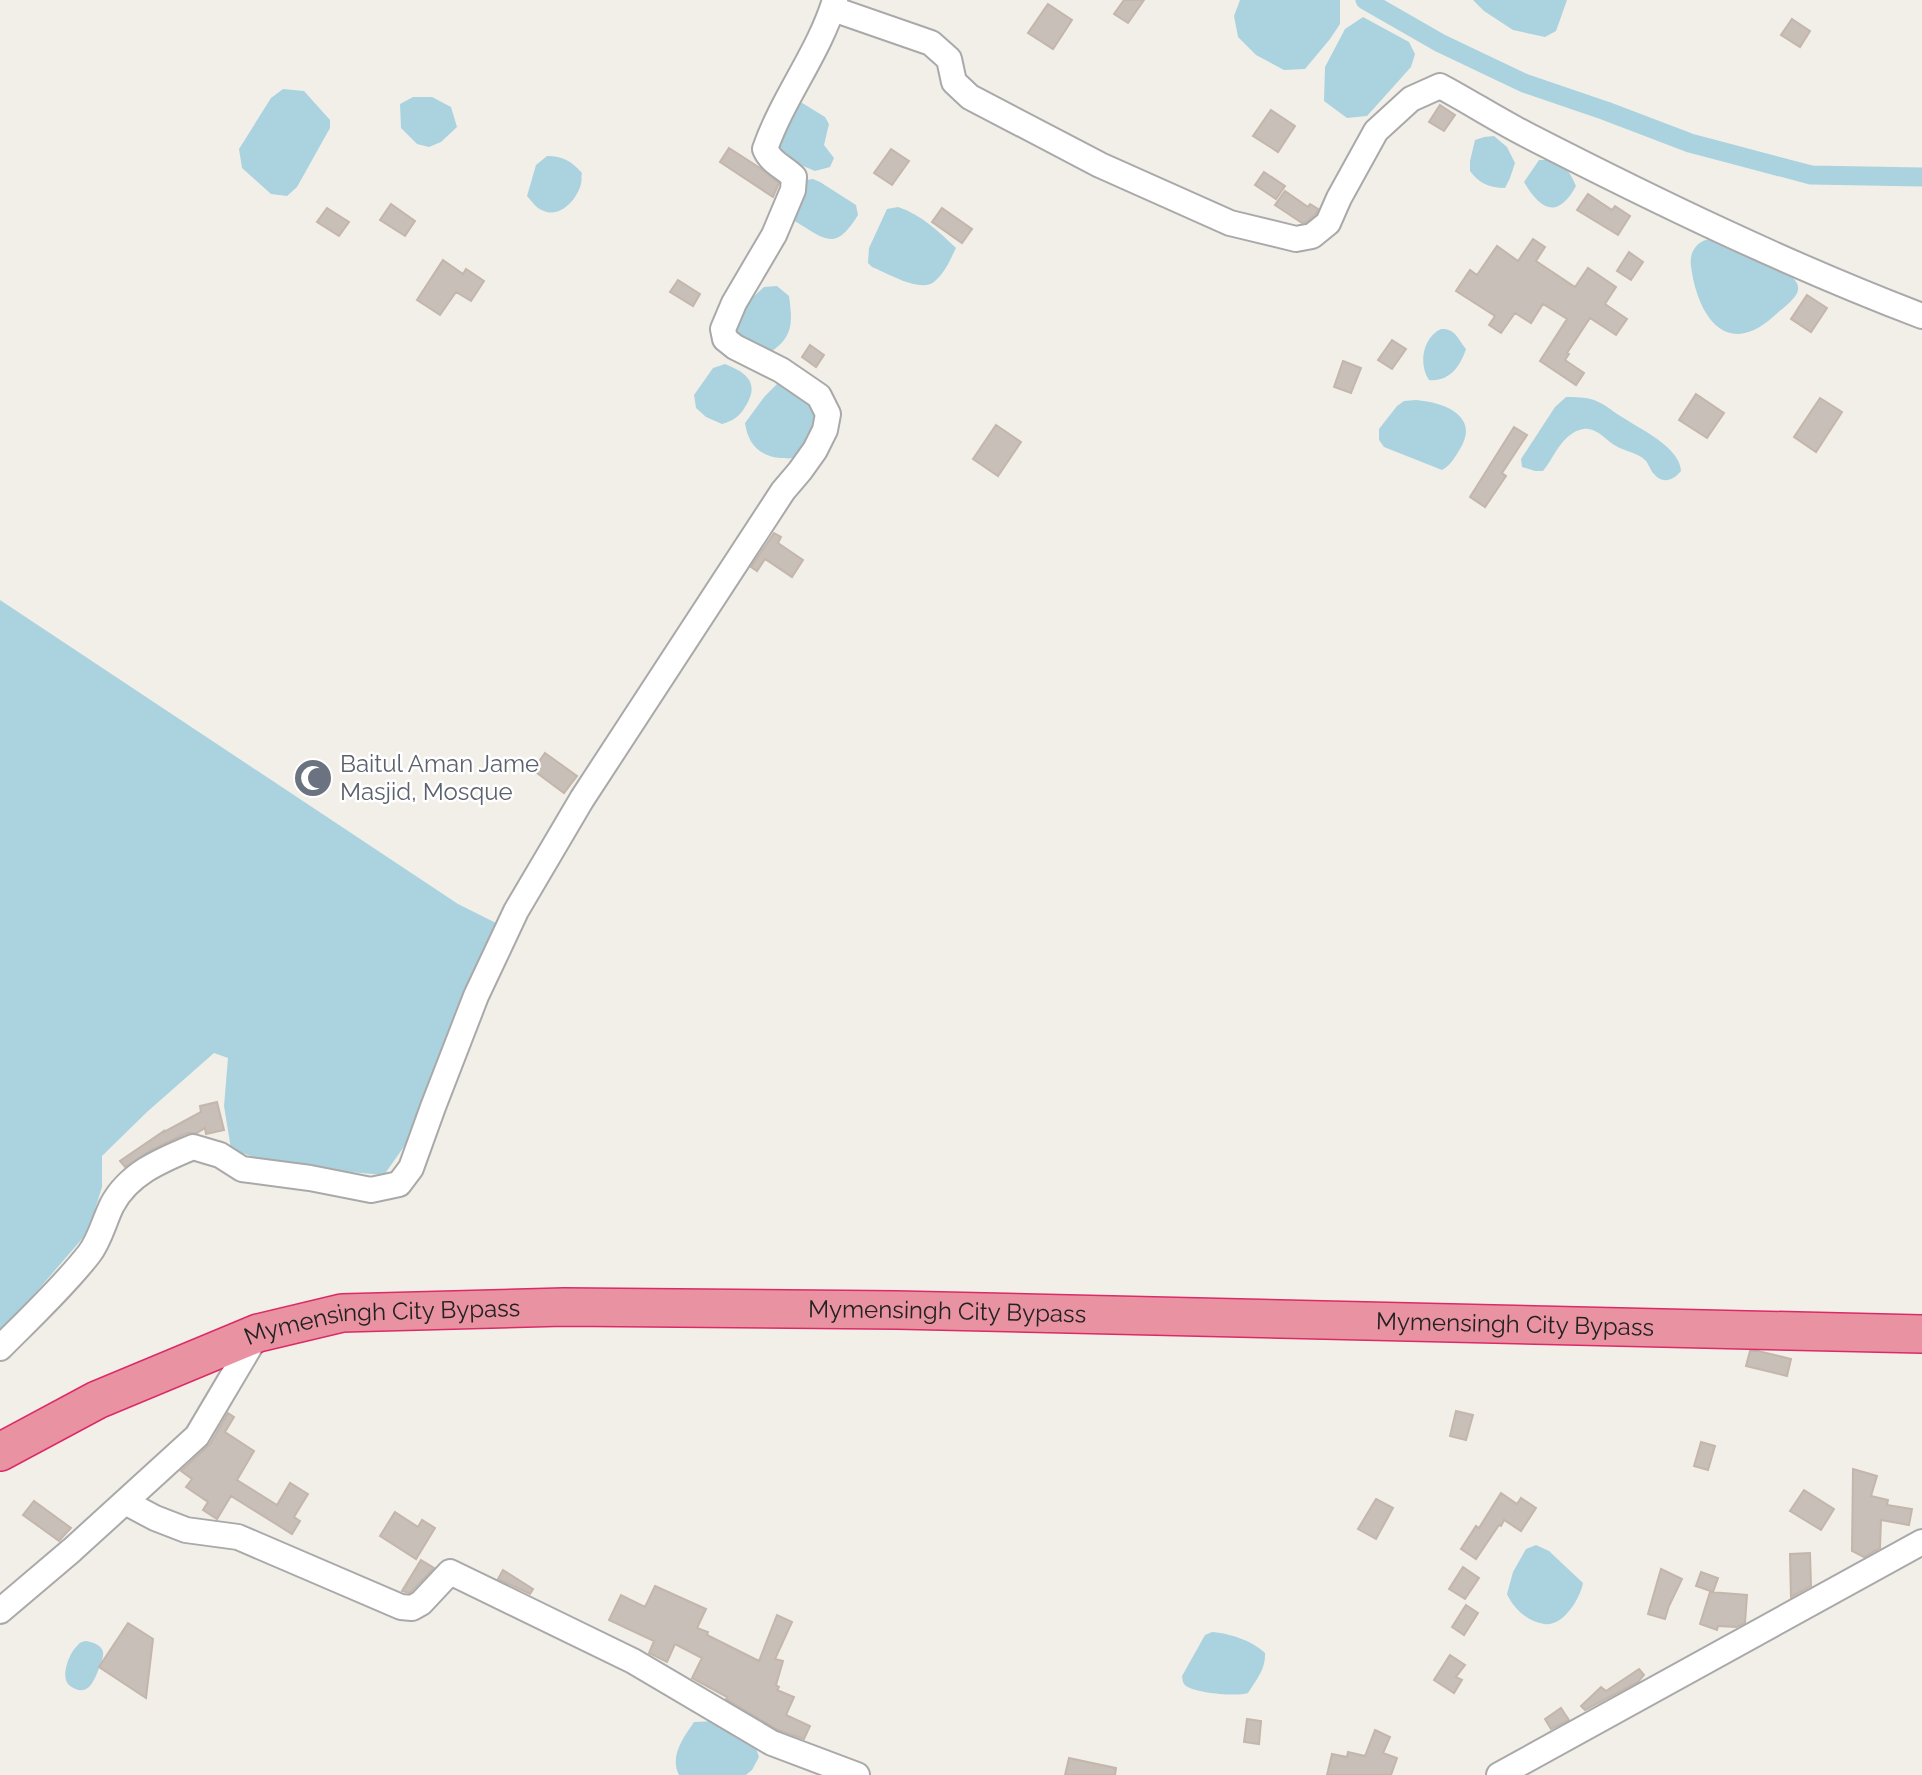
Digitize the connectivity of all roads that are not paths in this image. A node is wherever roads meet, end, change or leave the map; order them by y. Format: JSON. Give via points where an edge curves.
{"nodes":[{"id":1,"x":834,"y":4,"type":"edge"},
{"id":2,"x":1922,"y":316,"type":"edge"},
{"id":3,"x":258,"y":1333,"type":"junction"},
{"id":4,"x":1922,"y":1334,"type":"edge"},
{"id":5,"x":0,"y":1348,"type":"edge"},
{"id":6,"x":0,"y":1452,"type":"edge"},
{"id":7,"x":125,"y":1502,"type":"junction"},
{"id":8,"x":1922,"y":1542,"type":"edge"},
{"id":9,"x":0,"y":1611,"type":"edge"},
{"id":10,"x":857,"y":1775,"type":"edge"},
{"id":11,"x":1499,"y":1775,"type":"edge"}],
"edges":[{"from":1,"to":2,"type":"street","via":[[931,43],[949,59],[954,82],[970,97],[1100,165],[1230,223],[1296,239],[1312,236],[1328,223],[1376,131],[1411,99],[1440,86],[1526,135],[1674,208],[1855,291]]},
{"from":1,"to":5,"type":"street","via":[[765,149],[769,159],[794,177],[793,190],[723,329],[725,339],[735,346],[819,396],[828,414],[825,430],[582,799],[516,911],[476,996],[411,1168],[399,1184],[371,1191],[242,1169],[220,1155],[193,1147],[151,1165],[126,1185],[113,1203],[91,1252]]},
{"from":3,"to":4,"type":"highway","name":"Mymensingh City Bypass","via":[[342,1313],[564,1307]]},
{"from":3,"to":6,"type":"highway","name":"Mymensingh City Bypass","via":[[97,1400]]},
{"from":3,"to":7,"type":"street","via":[[197,1436]]},
{"from":7,"to":9,"type":"street"},
{"from":7,"to":10,"type":"street","via":[[186,1530],[238,1537],[401,1607],[421,1603],[450,1572],[632,1661],[772,1743]]},
{"from":8,"to":11,"type":"street"}]}
